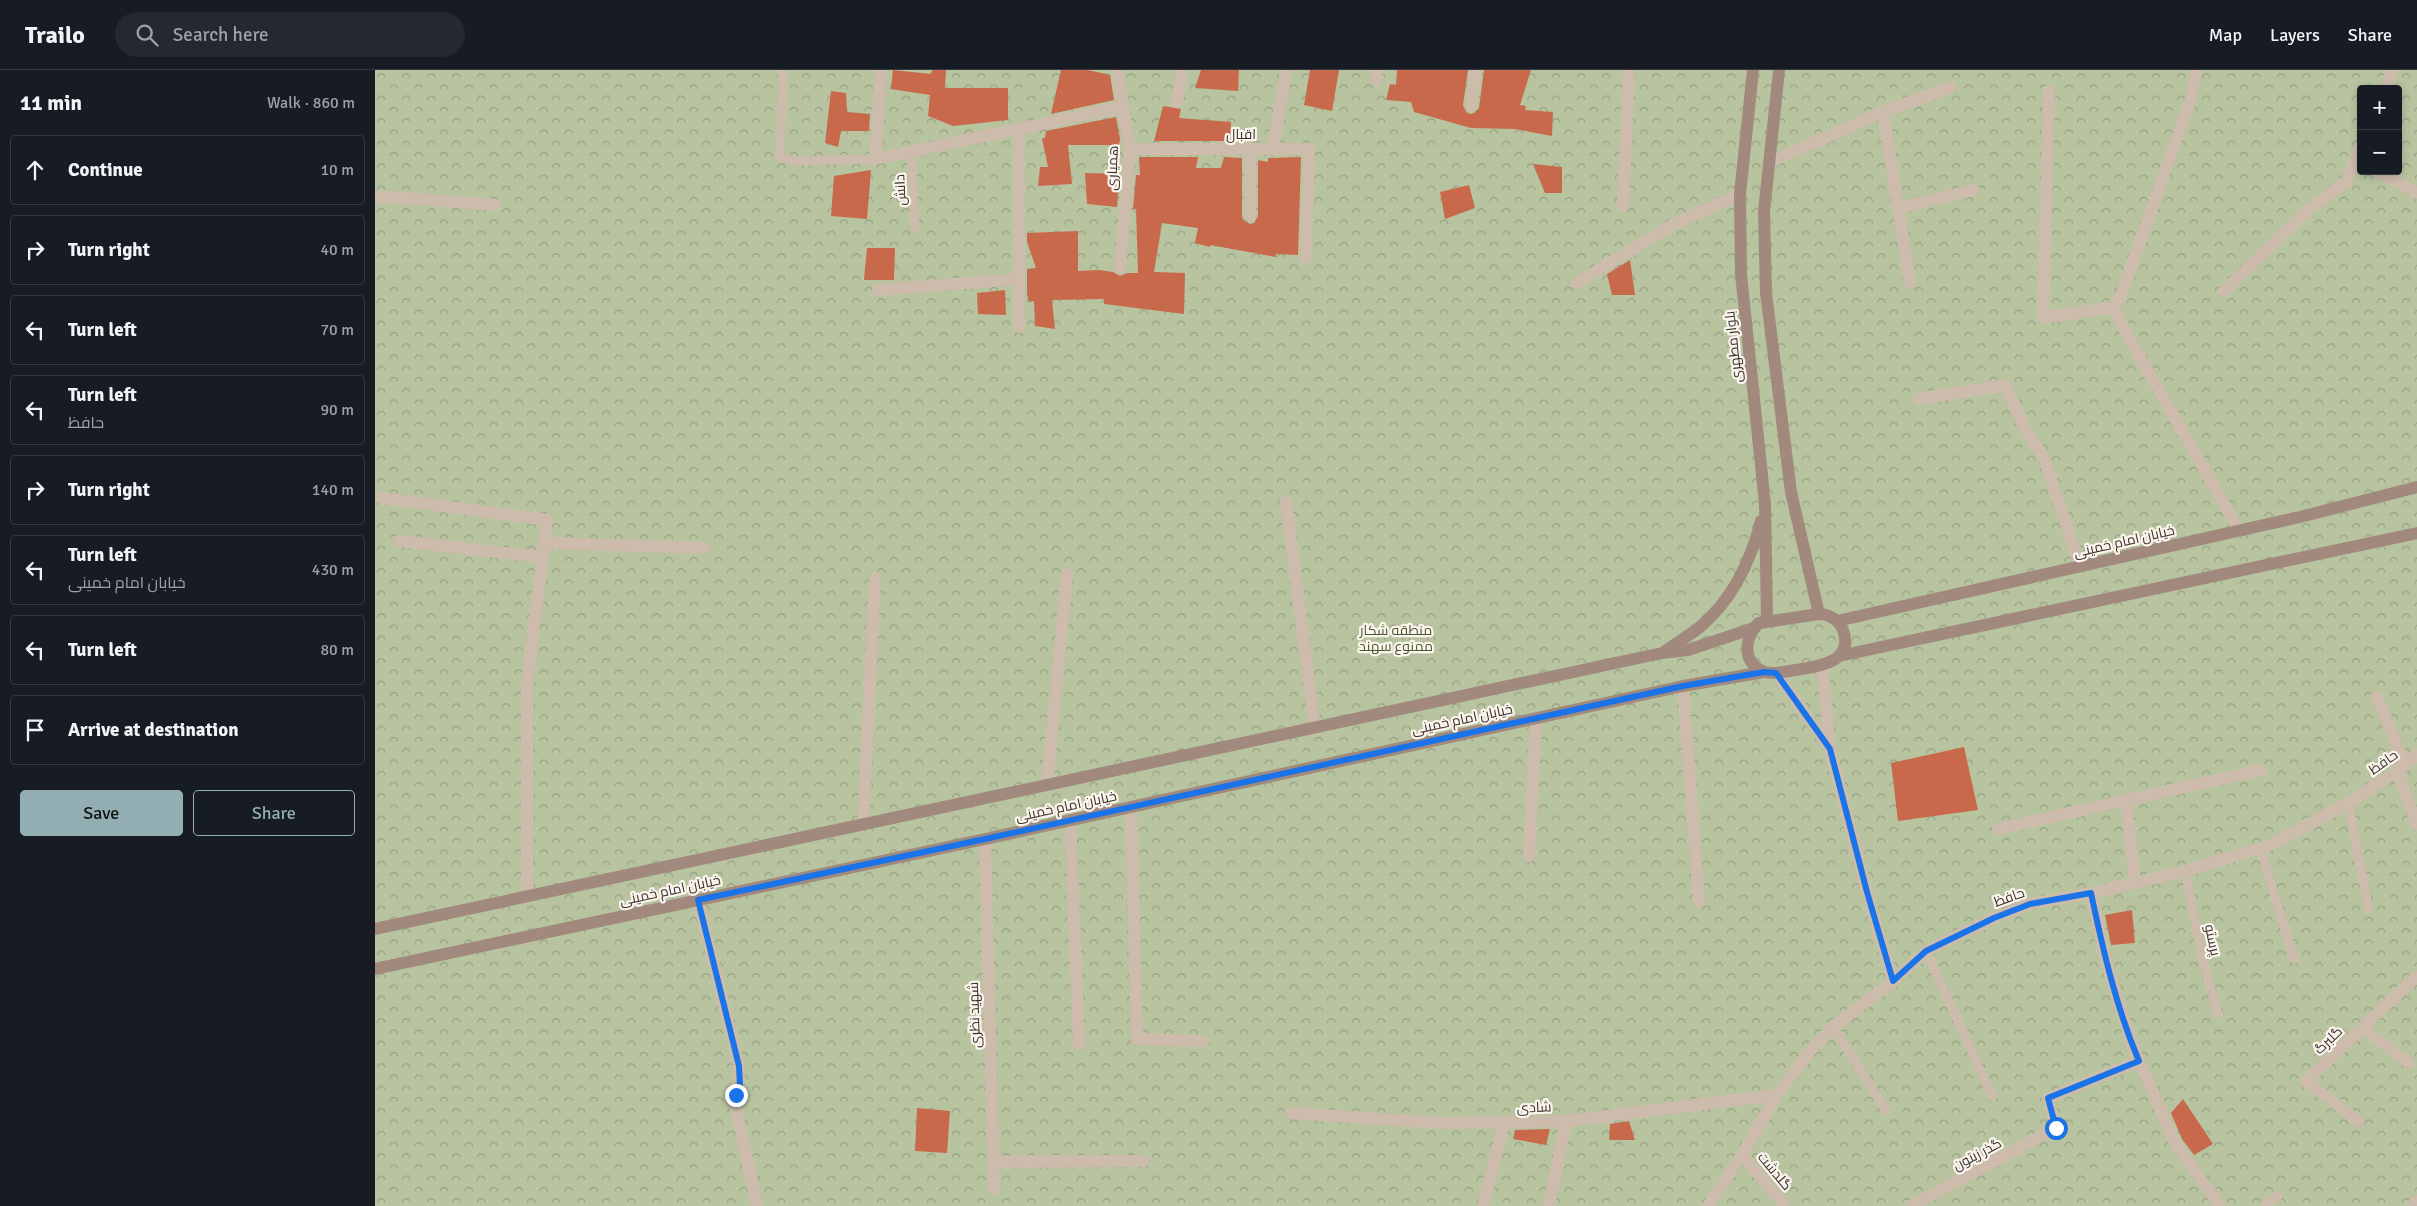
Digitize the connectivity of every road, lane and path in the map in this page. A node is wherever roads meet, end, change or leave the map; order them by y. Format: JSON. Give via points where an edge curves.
{"nodes":[{"id":1,"x":783,"y":70,"type":"edge"},
{"id":2,"x":881,"y":70,"type":"edge"},
{"id":3,"x":1117,"y":70,"type":"edge"},
{"id":4,"x":1182,"y":70,"type":"edge"},
{"id":5,"x":1286,"y":70,"type":"edge"},
{"id":6,"x":1476,"y":70,"type":"edge"},
{"id":7,"x":1629,"y":70,"type":"edge"},
{"id":8,"x":1753,"y":70,"type":"edge"},
{"id":9,"x":1779,"y":70,"type":"edge"},
{"id":10,"x":2196,"y":70,"type":"edge"},
{"id":11,"x":2393,"y":70,"type":"edge"},
{"id":12,"x":2387,"y":85,"type":"edge"},
{"id":13,"x":1951,"y":87,"type":"dead end"},
{"id":14,"x":2049,"y":91,"type":"dead end"},
{"id":15,"x":1177,"y":102,"type":"dead end"},
{"id":16,"x":1471,"y":106,"type":"dead end"},
{"id":17,"x":1122,"y":107,"type":"junction"},
{"id":18,"x":1883,"y":112,"type":"junction"},
{"id":19,"x":1019,"y":131,"type":"junction"},
{"id":20,"x":1250,"y":148,"type":"junction"},
{"id":21,"x":1273,"y":148,"type":"junction"},
{"id":22,"x":1130,"y":149,"type":"junction"},
{"id":23,"x":911,"y":152,"type":"junction"},
{"id":24,"x":875,"y":159,"type":"junction"},
{"id":25,"x":1770,"y":162,"type":"junction"},
{"id":26,"x":2357,"y":164,"type":"edge"},
{"id":27,"x":2383,"y":175,"type":"edge"},
{"id":28,"x":1974,"y":190,"type":"dead end"},
{"id":29,"x":2417,"y":193,"type":"edge"},
{"id":30,"x":1740,"y":194,"type":"junction"},
{"id":31,"x":375,"y":196,"type":"edge"},
{"id":32,"x":495,"y":205,"type":"dead end"},
{"id":33,"x":1623,"y":206,"type":"dead end"},
{"id":34,"x":1898,"y":208,"type":"junction"},
{"id":35,"x":1250,"y":216,"type":"dead end"},
{"id":36,"x":915,"y":228,"type":"dead end"},
{"id":37,"x":1306,"y":257,"type":"dead end"},
{"id":38,"x":1121,"y":268,"type":"dead end"},
{"id":39,"x":1019,"y":279,"type":"junction"},
{"id":40,"x":1577,"y":283,"type":"dead end"},
{"id":41,"x":1910,"y":283,"type":"dead end"},
{"id":42,"x":879,"y":290,"type":"dead end"},
{"id":43,"x":2224,"y":291,"type":"dead end"},
{"id":44,"x":2113,"y":307,"type":"junction"},
{"id":45,"x":1019,"y":327,"type":"dead end"},
{"id":46,"x":1919,"y":399,"type":"dead end"},
{"id":47,"x":2417,"y":487,"type":"edge"},
{"id":48,"x":382,"y":498,"type":"dead end"},
{"id":49,"x":1286,"y":502,"type":"dead end"},
{"id":50,"x":1765,"y":504,"type":"junction"},
{"id":51,"x":2239,"y":530,"type":"junction"},
{"id":52,"x":2417,"y":533,"type":"edge"},
{"id":53,"x":399,"y":541,"type":"dead end"},
{"id":54,"x":544,"y":543,"type":"junction"},
{"id":55,"x":705,"y":548,"type":"dead end"},
{"id":56,"x":542,"y":557,"type":"junction"},
{"id":57,"x":2080,"y":566,"type":"junction"},
{"id":58,"x":1067,"y":574,"type":"dead end"},
{"id":59,"x":875,"y":578,"type":"dead end"},
{"id":60,"x":1819,"y":614,"type":"junction"},
{"id":61,"x":1767,"y":620,"type":"junction"},
{"id":62,"x":1837,"y":621,"type":"junction"},
{"id":63,"x":1754,"y":628,"type":"junction"},
{"id":64,"x":1662,"y":653,"type":"junction"},
{"id":65,"x":1839,"y":656,"type":"junction"},
{"id":66,"x":1822,"y":665,"type":"junction"},
{"id":67,"x":1770,"y":672,"type":"junction"},
{"id":68,"x":1683,"y":686,"type":"junction"},
{"id":69,"x":2377,"y":697,"type":"dead end"},
{"id":70,"x":1536,"y":718,"type":"junction"},
{"id":71,"x":1315,"y":729,"type":"junction"},
{"id":72,"x":1830,"y":749,"type":"junction"},
{"id":73,"x":2417,"y":755,"type":"edge"},
{"id":74,"x":2401,"y":768,"type":"junction"},
{"id":75,"x":2261,"y":770,"type":"dead end"},
{"id":76,"x":1047,"y":786,"type":"junction"},
{"id":77,"x":2126,"y":800,"type":"junction"},
{"id":78,"x":2348,"y":803,"type":"junction"},
{"id":79,"x":1131,"y":807,"type":"junction"},
{"id":80,"x":1070,"y":820,"type":"junction"},
{"id":81,"x":863,"y":824,"type":"junction"},
{"id":82,"x":2417,"y":825,"type":"edge"},
{"id":83,"x":1997,"y":829,"type":"dead end"},
{"id":84,"x":985,"y":839,"type":"junction"},
{"id":85,"x":2260,"y":848,"type":"junction"},
{"id":86,"x":1529,"y":856,"type":"dead end"},
{"id":87,"x":2185,"y":871,"type":"junction"},
{"id":88,"x":2135,"y":883,"type":"junction"},
{"id":89,"x":2091,"y":893,"type":"junction"},
{"id":90,"x":527,"y":896,"type":"junction"},
{"id":91,"x":698,"y":900,"type":"junction"},
{"id":92,"x":1699,"y":902,"type":"dead end"},
{"id":93,"x":2369,"y":910,"type":"dead end"},
{"id":94,"x":375,"y":929,"type":"edge"},
{"id":95,"x":1926,"y":951,"type":"junction"},
{"id":96,"x":2294,"y":959,"type":"dead end"},
{"id":97,"x":375,"y":969,"type":"edge"},
{"id":98,"x":2417,"y":976,"type":"edge"},
{"id":99,"x":1893,"y":981,"type":"junction"},
{"id":100,"x":2218,"y":1014,"type":"dead end"},
{"id":101,"x":1833,"y":1026,"type":"junction"},
{"id":102,"x":2362,"y":1028,"type":"junction"},
{"id":103,"x":1203,"y":1041,"type":"dead end"},
{"id":104,"x":1079,"y":1044,"type":"dead end"},
{"id":105,"x":2139,"y":1061,"type":"junction"},
{"id":106,"x":2409,"y":1064,"type":"dead end"},
{"id":107,"x":1777,"y":1094,"type":"junction"},
{"id":108,"x":1992,"y":1096,"type":"dead end"},
{"id":109,"x":1886,"y":1110,"type":"dead end"},
{"id":110,"x":1291,"y":1113,"type":"dead end"},
{"id":111,"x":1566,"y":1121,"type":"junction"},
{"id":112,"x":2357,"y":1121,"type":"dead end"},
{"id":113,"x":1504,"y":1122,"type":"junction"},
{"id":114,"x":1741,"y":1155,"type":"junction"},
{"id":115,"x":993,"y":1162,"type":"junction"},
{"id":116,"x":1143,"y":1162,"type":"dead end"},
{"id":117,"x":994,"y":1189,"type":"dead end"},
{"id":118,"x":2278,"y":1196,"type":"dead end"},
{"id":119,"x":2417,"y":1200,"type":"edge"},
{"id":120,"x":757,"y":1206,"type":"edge"},
{"id":121,"x":1483,"y":1206,"type":"edge"},
{"id":122,"x":1549,"y":1206,"type":"edge"},
{"id":123,"x":1708,"y":1206,"type":"edge"},
{"id":124,"x":1785,"y":1206,"type":"edge"},
{"id":125,"x":1911,"y":1206,"type":"edge"},
{"id":126,"x":2220,"y":1206,"type":"edge"},
{"id":127,"x":2264,"y":1206,"type":"edge"},
{"id":128,"x":2413,"y":1206,"type":"edge"}],
"edges":[{"from":1,"to":24,"type":"lane","via":[[780,157],[796,161]]},
{"from":2,"to":24,"type":"street"},
{"from":3,"to":17,"type":"street","name":"همیاری"},
{"from":4,"to":15,"type":"street"},
{"from":5,"to":21,"type":"street","name":"اقبال"},
{"from":6,"to":16,"type":"street"},
{"from":7,"to":33,"type":"street"},
{"from":8,"to":30,"type":"main road","name":"بلوار مطهری"},
{"from":9,"to":25,"type":"main road"},
{"from":10,"to":44,"type":"street","via":[[2187,108],[2121,296]]},
{"from":11,"to":12,"type":"street"},
{"from":13,"to":18,"type":"street"},
{"from":14,"to":44,"type":"street","via":[[2043,318]]},
{"from":17,"to":19,"type":"street"},
{"from":17,"to":22,"type":"street","name":"همیاری"},
{"from":18,"to":25,"type":"street"},
{"from":18,"to":34,"type":"street"},
{"from":19,"to":23,"type":"street"},
{"from":19,"to":39,"type":"street"},
{"from":20,"to":21,"type":"street","name":"اقبال"},
{"from":20,"to":22,"type":"street","name":"اقبال"},
{"from":20,"to":35,"type":"street"},
{"from":21,"to":37,"type":"street","via":[[1309,149]]},
{"from":22,"to":38,"type":"street","name":"همیاری"},
{"from":23,"to":24,"type":"street"},
{"from":23,"to":36,"type":"lane","name":"دانش"},
{"from":25,"to":60,"type":"main road","via":[[1764,212],[1766,293],[1791,492]]},
{"from":26,"to":43,"type":"street","via":[[2346,182],[2309,209]]},
{"from":27,"to":29,"type":"street"},
{"from":28,"to":34,"type":"street"},
{"from":30,"to":40,"type":"street","via":[[1672,225]]},
{"from":30,"to":50,"type":"main road","name":"بلوار مطهری","via":[[1741,274]]},
{"from":31,"to":32,"type":"street"},
{"from":34,"to":41,"type":"street"},
{"from":39,"to":42,"type":"street"},
{"from":39,"to":45,"type":"street"},
{"from":44,"to":51,"type":"street"},
{"from":46,"to":57,"type":"street","via":[[2005,385],[2027,433],[2043,455]]},
{"from":47,"to":51,"type":"main road","name":"خیابان امام خمینی"},
{"from":48,"to":54,"type":"street","via":[[547,520]]},
{"from":49,"to":71,"type":"street"},
{"from":50,"to":61,"type":"main road","name":"بلوار مطهری"},
{"from":50,"to":64,"type":"main road","via":[[1754,550],[1732,591],[1701,626]]},
{"from":51,"to":57,"type":"main road","name":"خیابان امام خمینی"},
{"from":52,"to":65,"type":"main road"},
{"from":53,"to":56,"type":"street"},
{"from":54,"to":55,"type":"street"},
{"from":54,"to":56,"type":"street"},
{"from":56,"to":90,"type":"street","via":[[527,684]]},
{"from":57,"to":62,"type":"main road","name":"خیابان امام خمینی"},
{"from":58,"to":76,"type":"street"},
{"from":59,"to":81,"type":"street"},
{"from":60,"to":61,"type":"main road"},
{"from":60,"to":62,"type":"main road","via":[[1826,614]]},
{"from":61,"to":63,"type":"main road","name":"خیابان امام خمینی"},
{"from":62,"to":65,"type":"main road","via":[[1845,639]]},
{"from":63,"to":64,"type":"main road","name":"خیابان امام خمینی","via":[[1688,650]]},
{"from":63,"to":67,"type":"main road","via":[[1747,653],[1751,661]]},
{"from":64,"to":71,"type":"main road","name":"خیابان امام خمینی"},
{"from":65,"to":66,"type":"main road","name":"خیابان امام خمینی"},
{"from":66,"to":67,"type":"main road","name":"خیابان امام خمینی"},
{"from":66,"to":72,"type":"street"},
{"from":67,"to":68,"type":"main road","name":"خیابان امام خمینی"},
{"from":67,"to":72,"type":"street"},
{"from":68,"to":70,"type":"main road","name":"خیابان امام خمینی"},
{"from":68,"to":92,"type":"street"},
{"from":69,"to":74,"type":"street"},
{"from":70,"to":79,"type":"main road","name":"خیابان امام خمینی"},
{"from":70,"to":86,"type":"street"},
{"from":71,"to":76,"type":"main road","name":"خیابان امام خمینی"},
{"from":72,"to":99,"type":"street"},
{"from":73,"to":74,"type":"street","name":"حافظ"},
{"from":74,"to":78,"type":"street","name":"حافظ"},
{"from":74,"to":82,"type":"street"},
{"from":75,"to":77,"type":"street"},
{"from":76,"to":81,"type":"main road","name":"خیابان امام خمینی"},
{"from":77,"to":83,"type":"street"},
{"from":77,"to":88,"type":"street"},
{"from":78,"to":85,"type":"street","name":"حافظ"},
{"from":78,"to":93,"type":"lane"},
{"from":79,"to":80,"type":"main road","name":"خیابان امام خمینی"},
{"from":79,"to":103,"type":"street","via":[[1137,1039]]},
{"from":80,"to":84,"type":"main road","name":"خیابان امام خمینی"},
{"from":80,"to":104,"type":"street"},
{"from":81,"to":90,"type":"main road","name":"خیابان امام خمینی"},
{"from":84,"to":91,"type":"main road","name":"خیابان امام خمینی"},
{"from":84,"to":115,"type":"street","name":"شهید نظری"},
{"from":85,"to":87,"type":"street","name":"حافظ"},
{"from":85,"to":96,"type":"lane"},
{"from":87,"to":88,"type":"street","name":"حافظ"},
{"from":87,"to":100,"type":"lane","name":"پرستو","via":[[2202,957]]},
{"from":88,"to":89,"type":"street","name":"حافظ"},
{"from":89,"to":95,"type":"street","name":"حافظ","via":[[2030,904]]},
{"from":89,"to":105,"type":"street","via":[[2105,961]]},
{"from":90,"to":94,"type":"main road","name":"خیابان امام خمینی"},
{"from":91,"to":97,"type":"main road","name":"خیابان امام خمینی"},
{"from":91,"to":120,"type":"street","via":[[739,1066],[736,1108]]},
{"from":95,"to":99,"type":"street","name":"حافظ"},
{"from":95,"to":108,"type":"lane"},
{"from":98,"to":102,"type":"street","name":"گلبرگ"},
{"from":99,"to":101,"type":"street","name":"حافظ"},
{"from":101,"to":107,"type":"street","name":"حافظ"},
{"from":101,"to":109,"type":"lane"},
{"from":102,"to":106,"type":"street"},
{"from":102,"to":112,"type":"street","name":"گلبرگ","via":[[2306,1081]]},
{"from":105,"to":125,"type":"street","name":"گذر زیتون","via":[[2048,1098],[2056,1128]]},
{"from":105,"to":126,"type":"street","via":[[2175,1143]]},
{"from":107,"to":111,"type":"street","name":"شادی"},
{"from":107,"to":114,"type":"street","name":"حافظ"},
{"from":110,"to":113,"type":"street","name":"شادی","via":[[1440,1123]]},
{"from":111,"to":113,"type":"street","name":"شادی"},
{"from":111,"to":122,"type":"street"},
{"from":113,"to":121,"type":"street"},
{"from":114,"to":123,"type":"street","name":"حافظ"},
{"from":114,"to":124,"type":"street","name":"گلدشت"},
{"from":115,"to":116,"type":"street"},
{"from":115,"to":117,"type":"street","name":"شهید نظری"},
{"from":118,"to":127,"type":"lane"},
{"from":119,"to":128,"type":"street"}]}
